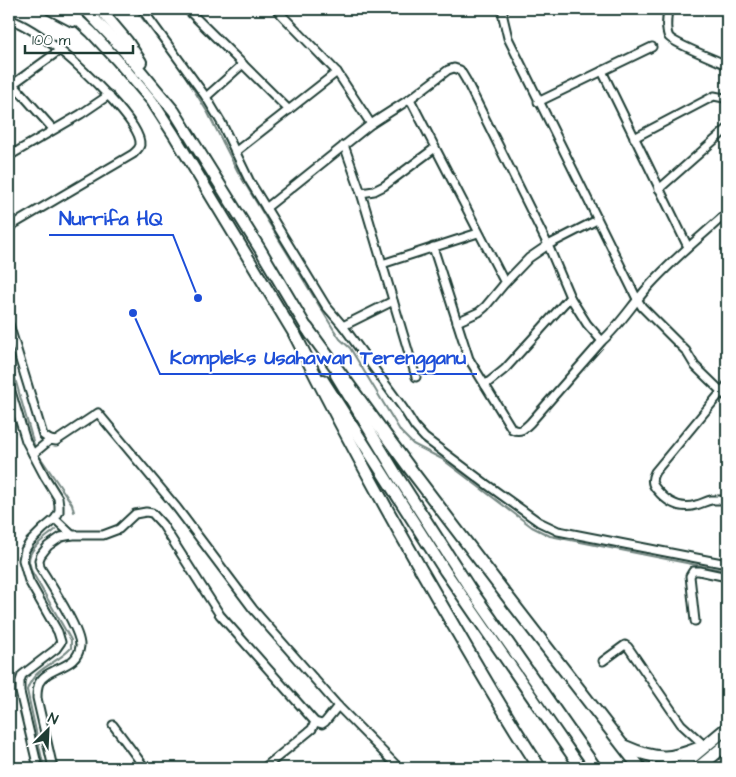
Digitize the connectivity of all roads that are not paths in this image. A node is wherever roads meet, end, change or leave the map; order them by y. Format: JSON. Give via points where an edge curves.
{"nodes":[{"id":1,"x":50,"y":9,"type":"edge"},
{"id":2,"x":66,"y":9,"type":"edge"},
{"id":3,"x":85,"y":9,"type":"edge"},
{"id":4,"x":100,"y":9,"type":"edge"},
{"id":5,"x":142,"y":9,"type":"edge"},
{"id":6,"x":187,"y":9,"type":"edge"},
{"id":7,"x":276,"y":9,"type":"edge"},
{"id":8,"x":375,"y":9,"type":"edge"},
{"id":9,"x":382,"y":9,"type":"edge"},
{"id":10,"x":503,"y":9,"type":"edge"},
{"id":11,"x":668,"y":9,"type":"edge"},
{"id":12,"x":9,"y":19,"type":"edge"},
{"id":13,"x":91,"y":32,"type":"junction"},
{"id":14,"x":652,"y":47,"type":"dead end"},
{"id":15,"x":60,"y":50,"type":"junction"},
{"id":16,"x":243,"y":64,"type":"junction"},
{"id":17,"x":727,"y":65,"type":"edge"},
{"id":18,"x":602,"y":71,"type":"junction"},
{"id":19,"x":337,"y":72,"type":"junction"},
{"id":20,"x":11,"y":86,"type":"edge"},
{"id":21,"x":109,"y":96,"type":"junction"},
{"id":22,"x":206,"y":98,"type":"junction"},
{"id":23,"x":410,"y":99,"type":"junction"},
{"id":24,"x":727,"y":100,"type":"edge"},
{"id":25,"x":538,"y":102,"type":"junction"},
{"id":26,"x":289,"y":110,"type":"junction"},
{"id":27,"x":174,"y":111,"type":"junction"},
{"id":28,"x":371,"y":124,"type":"junction"},
{"id":29,"x":53,"y":129,"type":"junction"},
{"id":30,"x":727,"y":129,"type":"edge"},
{"id":31,"x":634,"y":138,"type":"junction"},
{"id":32,"x":344,"y":145,"type":"junction"},
{"id":33,"x":435,"y":148,"type":"junction"},
{"id":34,"x":235,"y":152,"type":"junction"},
{"id":35,"x":9,"y":156,"type":"edge"},
{"id":36,"x":659,"y":189,"type":"junction"},
{"id":37,"x":361,"y":193,"type":"junction"},
{"id":38,"x":266,"y":208,"type":"junction"},
{"id":39,"x":727,"y":213,"type":"edge"},
{"id":40,"x":597,"y":220,"type":"junction"},
{"id":41,"x":9,"y":227,"type":"edge"},
{"id":42,"x":478,"y":233,"type":"junction"},
{"id":43,"x":548,"y":245,"type":"junction"},
{"id":44,"x":433,"y":247,"type":"junction"},
{"id":45,"x":688,"y":247,"type":"junction"},
{"id":46,"x":382,"y":264,"type":"junction"},
{"id":47,"x":505,"y":284,"type":"junction"},
{"id":48,"x":570,"y":297,"type":"junction"},
{"id":49,"x":637,"y":299,"type":"junction"},
{"id":50,"x":392,"y":301,"type":"junction"},
{"id":51,"x":457,"y":322,"type":"junction"},
{"id":52,"x":9,"y":324,"type":"edge"},
{"id":53,"x":343,"y":326,"type":"junction"},
{"id":54,"x":307,"y":328,"type":"junction"},
{"id":55,"x":295,"y":335,"type":"junction"},
{"id":56,"x":602,"y":341,"type":"junction"},
{"id":57,"x":416,"y":377,"type":"dead end"},
{"id":58,"x":9,"y":385,"type":"edge"},
{"id":59,"x":485,"y":385,"type":"junction"},
{"id":60,"x":727,"y":385,"type":"edge"},
{"id":61,"x":725,"y":394,"type":"edge"},
{"id":62,"x":50,"y":440,"type":"junction"},
{"id":63,"x":32,"y":454,"type":"junction"},
{"id":64,"x":727,"y":500,"type":"edge"},
{"id":65,"x":55,"y":519,"type":"junction"},
{"id":66,"x":72,"y":535,"type":"junction"},
{"id":67,"x":727,"y":564,"type":"edge"},
{"id":68,"x":727,"y":577,"type":"edge"},
{"id":69,"x":695,"y":620,"type":"dead end"},
{"id":70,"x":604,"y":661,"type":"dead end"},
{"id":71,"x":337,"y":708,"type":"junction"},
{"id":72,"x":315,"y":722,"type":"junction"},
{"id":73,"x":113,"y":725,"type":"dead end"},
{"id":74,"x":727,"y":728,"type":"edge"},
{"id":75,"x":727,"y":744,"type":"edge"},
{"id":76,"x":706,"y":746,"type":"junction"},
{"id":77,"x":527,"y":749,"type":"junction"},
{"id":78,"x":627,"y":751,"type":"junction"},
{"id":79,"x":593,"y":764,"type":"edge"},
{"id":80,"x":581,"y":767,"type":"edge"},
{"id":81,"x":38,"y":768,"type":"edge"},
{"id":82,"x":53,"y":768,"type":"edge"},
{"id":83,"x":145,"y":768,"type":"edge"},
{"id":84,"x":264,"y":768,"type":"edge"},
{"id":85,"x":399,"y":768,"type":"edge"},
{"id":86,"x":535,"y":768,"type":"edge"},
{"id":87,"x":540,"y":768,"type":"edge"},
{"id":88,"x":630,"y":768,"type":"edge"},
{"id":89,"x":640,"y":768,"type":"edge"},
{"id":90,"x":679,"y":768,"type":"edge"},
{"id":91,"x":698,"y":768,"type":"edge"},
{"id":92,"x":708,"y":768,"type":"edge"}],
"edges":[{"from":1,"to":13,"type":"main road"},
{"from":2,"to":13,"type":"main road"},
{"from":3,"to":27,"type":"main road"},
{"from":4,"to":27,"type":"main road","via":[[127,41]]},
{"from":5,"to":22,"type":"street"},
{"from":6,"to":16,"type":"street"},
{"from":7,"to":19,"type":"street"},
{"from":8,"to":9,"type":"street"},
{"from":10,"to":25,"type":"street","via":[[508,38]]},
{"from":11,"to":17,"type":"street","via":[[669,36],[679,44]]},
{"from":12,"to":15,"type":"street"},
{"from":13,"to":55,"type":"main road","via":[[152,101]]},
{"from":14,"to":18,"type":"street"},
{"from":15,"to":20,"type":"street"},
{"from":15,"to":21,"type":"street"},
{"from":16,"to":22,"type":"street"},
{"from":16,"to":26,"type":"street"},
{"from":18,"to":25,"type":"street"},
{"from":18,"to":31,"type":"street"},
{"from":19,"to":26,"type":"street"},
{"from":19,"to":28,"type":"street"},
{"from":20,"to":29,"type":"street"},
{"from":21,"to":29,"type":"street"},
{"from":21,"to":41,"type":"street","via":[[130,120],[140,140],[138,150]]},
{"from":22,"to":34,"type":"street"},
{"from":23,"to":28,"type":"street"},
{"from":23,"to":33,"type":"street"},
{"from":23,"to":43,"type":"street","via":[[448,70],[460,70]]},
{"from":24,"to":31,"type":"street","via":[[714,96]]},
{"from":25,"to":40,"type":"street"},
{"from":26,"to":34,"type":"street"},
{"from":27,"to":54,"type":"main road"},
{"from":28,"to":32,"type":"street"},
{"from":29,"to":35,"type":"street"},
{"from":30,"to":36,"type":"street"},
{"from":31,"to":36,"type":"street"},
{"from":32,"to":37,"type":"street"},
{"from":32,"to":38,"type":"street"},
{"from":33,"to":37,"type":"street","via":[[384,186]]},
{"from":33,"to":42,"type":"street"},
{"from":34,"to":38,"type":"street"},
{"from":36,"to":45,"type":"street"},
{"from":37,"to":46,"type":"street"},
{"from":38,"to":53,"type":"street","via":[[326,306]]},
{"from":39,"to":45,"type":"street"},
{"from":40,"to":43,"type":"street"},
{"from":40,"to":49,"type":"street"},
{"from":42,"to":44,"type":"street"},
{"from":42,"to":47,"type":"street"},
{"from":43,"to":47,"type":"street","via":[[529,258]]},
{"from":43,"to":48,"type":"street"},
{"from":44,"to":46,"type":"street"},
{"from":44,"to":51,"type":"street"},
{"from":45,"to":49,"type":"street"},
{"from":46,"to":50,"type":"street"},
{"from":47,"to":51,"type":"street","via":[[479,312]]},
{"from":48,"to":56,"type":"street","via":[[586,324]]},
{"from":48,"to":59,"type":"street","via":[[505,369]]},
{"from":49,"to":56,"type":"street"},
{"from":49,"to":61,"type":"street","via":[[686,351],[695,366]]},
{"from":50,"to":53,"type":"street"},
{"from":50,"to":57,"type":"street"},
{"from":51,"to":59,"type":"street","via":[[469,359]]},
{"from":52,"to":62,"type":"street","via":[[41,430]]},
{"from":53,"to":67,"type":"street","via":[[421,435],[539,522],[558,531]]},
{"from":54,"to":78,"type":"highway","via":[[411,470]]},
{"from":54,"to":79,"type":"main road","via":[[469,587]]},
{"from":55,"to":77,"type":"highway","via":[[427,581]]},
{"from":55,"to":80,"type":"main road","via":[[439,563]]},
{"from":56,"to":59,"type":"street","via":[[520,431],[512,429]]},
{"from":58,"to":63,"type":"street"},
{"from":60,"to":61,"type":"street"},
{"from":61,"to":64,"type":"street","via":[[655,472],[652,484],[668,501],[677,505],[693,506],[710,500]]},
{"from":62,"to":63,"type":"street"},
{"from":62,"to":71,"type":"street","via":[[56,441],[98,413],[178,508],[253,609]]},
{"from":63,"to":65,"type":"street","via":[[58,498],[59,512]]},
{"from":65,"to":66,"type":"street"},
{"from":65,"to":81,"type":"street","via":[[30,542],[23,560],[29,581],[61,642],[22,675],[20,681]]},
{"from":66,"to":72,"type":"street","via":[[103,535],[119,529],[135,514],[152,513],[220,615]]},
{"from":66,"to":82,"type":"street","via":[[61,537],[48,546],[39,560],[72,622],[80,646],[76,657],[48,674],[40,681],[38,689],[37,698]]},
{"from":68,"to":69,"type":"street","via":[[693,571],[690,576]]},
{"from":70,"to":76,"type":"street","via":[[625,645],[628,647],[681,724]]},
{"from":71,"to":72,"type":"street","via":[[322,724]]},
{"from":71,"to":85,"type":"street"},
{"from":72,"to":84,"type":"street","via":[[312,729]]},
{"from":73,"to":83,"type":"street"},
{"from":74,"to":76,"type":"highway"},
{"from":75,"to":91,"type":"highway"},
{"from":75,"to":92,"type":"highway"},
{"from":76,"to":78,"type":"highway","via":[[670,758]]},
{"from":76,"to":90,"type":"highway"},
{"from":77,"to":86,"type":"highway"},
{"from":77,"to":87,"type":"highway"},
{"from":78,"to":88,"type":"highway"},
{"from":78,"to":89,"type":"highway"}]}
